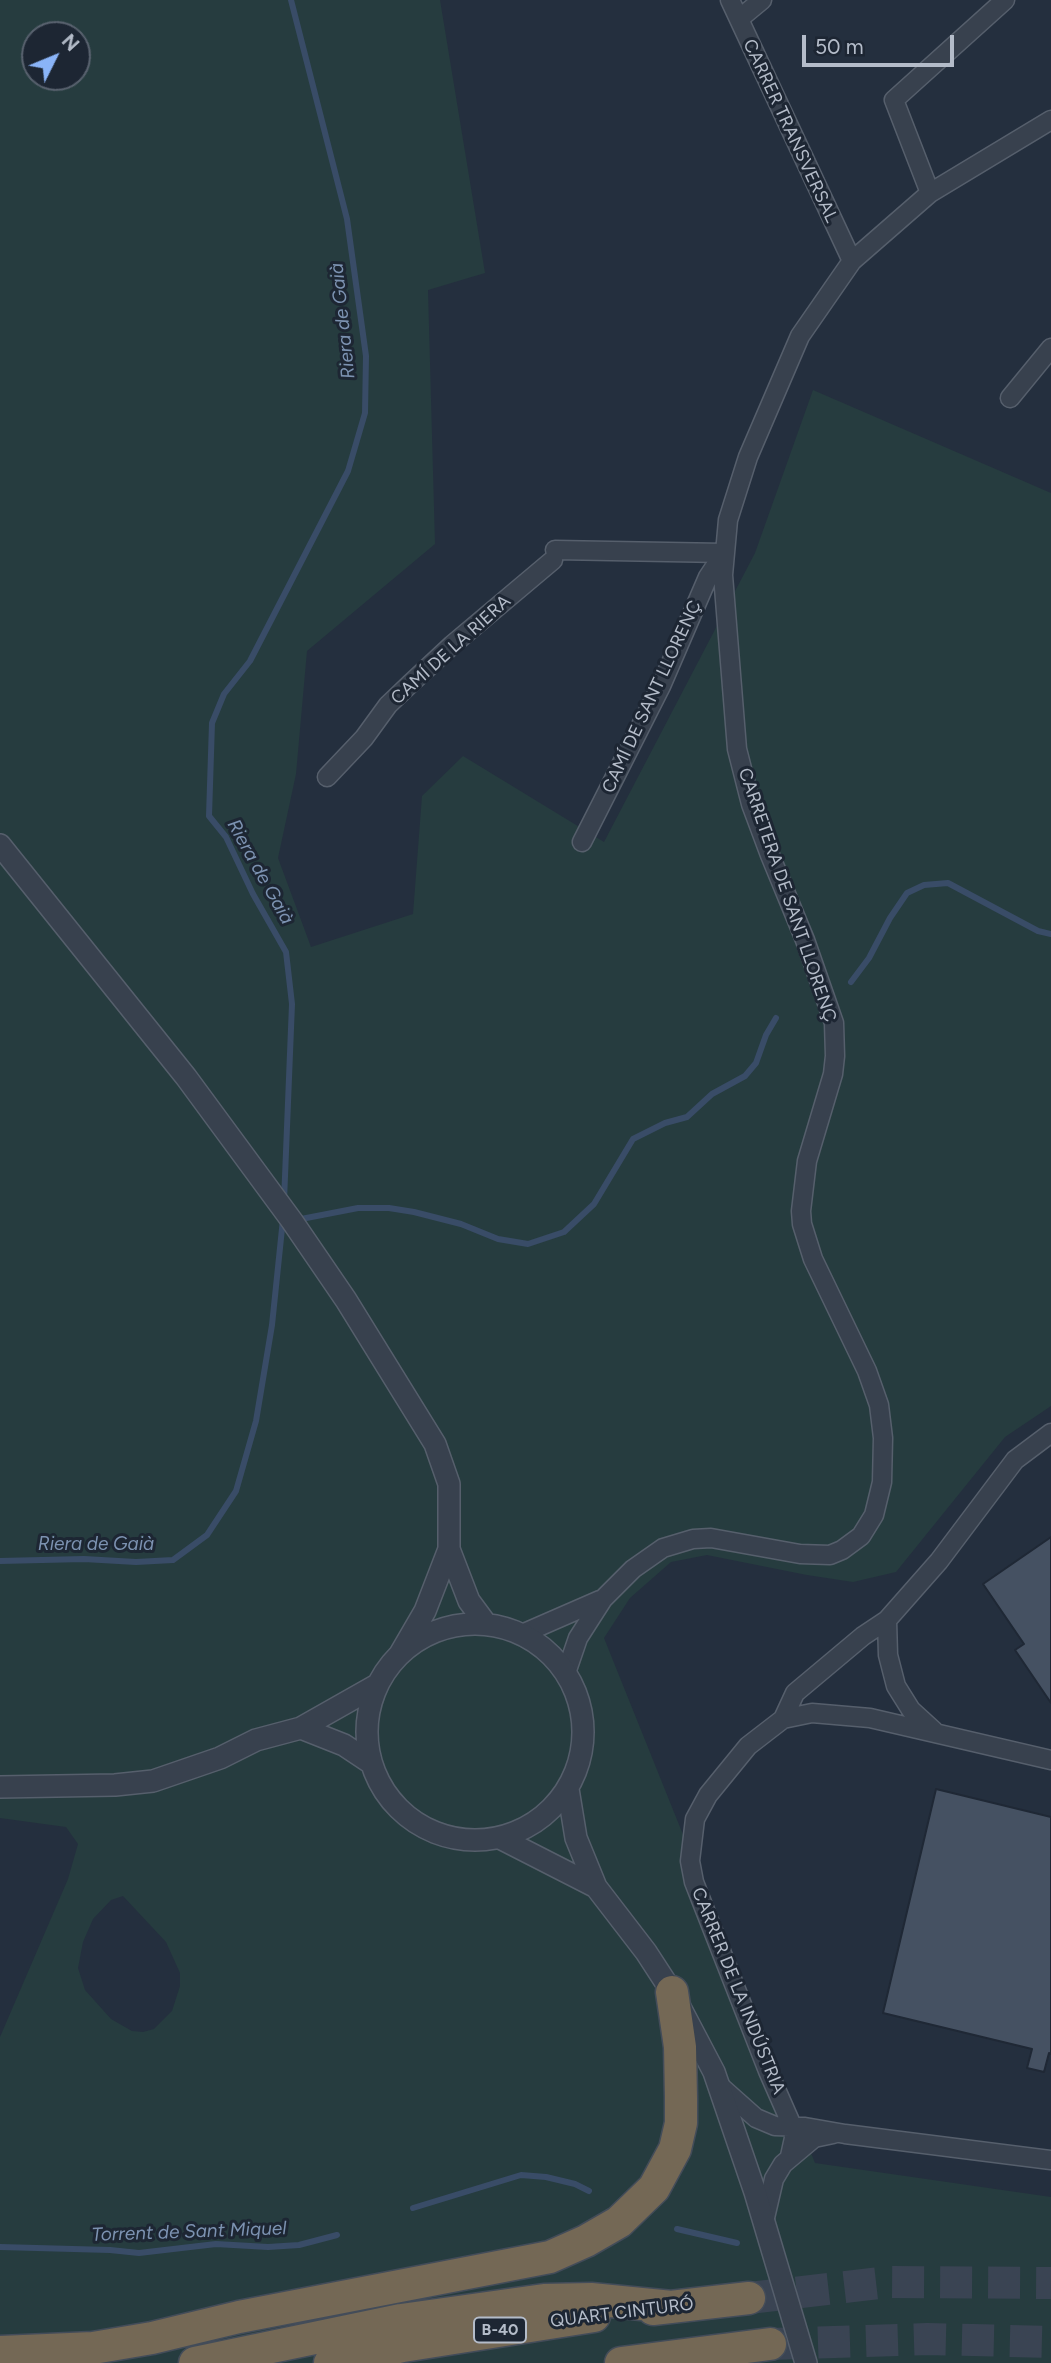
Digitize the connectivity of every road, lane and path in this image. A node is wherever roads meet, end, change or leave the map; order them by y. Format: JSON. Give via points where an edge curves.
{"nodes":[{"id":1,"x":730,"y":0,"type":"edge"},
{"id":2,"x":762,"y":0,"type":"edge"},
{"id":3,"x":1005,"y":0,"type":"edge"},
{"id":4,"x":739,"y":19,"type":"junction"},
{"id":5,"x":1051,"y":120,"type":"edge"},
{"id":6,"x":930,"y":193,"type":"junction"},
{"id":7,"x":852,"y":261,"type":"junction"},
{"id":8,"x":1051,"y":348,"type":"edge"},
{"id":9,"x":1010,"y":398,"type":"dead end"},
{"id":10,"x":724,"y":553,"type":"junction"},
{"id":11,"x":327,"y":777,"type":"dead end"},
{"id":12,"x":582,"y":842,"type":"dead end"},
{"id":13,"x":0,"y":845,"type":"edge"},
{"id":14,"x":1051,"y":1433,"type":"edge"},
{"id":15,"x":449,"y":1549,"type":"junction"},
{"id":16,"x":603,"y":1599,"type":"junction"},
{"id":17,"x":887,"y":1620,"type":"junction"},
{"id":18,"x":486,"y":1624,"type":"junction"},
{"id":19,"x":522,"y":1634,"type":"junction"},
{"id":20,"x":400,"y":1654,"type":"junction"},
{"id":21,"x":566,"y":1673,"type":"junction"},
{"id":22,"x":377,"y":1685,"type":"junction"},
{"id":23,"x":783,"y":1719,"type":"junction"},
{"id":24,"x":301,"y":1728,"type":"junction"},
{"id":25,"x":936,"y":1733,"type":"junction"},
{"id":26,"x":1051,"y":1760,"type":"edge"},
{"id":27,"x":371,"y":1763,"type":"junction"},
{"id":28,"x":0,"y":1787,"type":"edge"},
{"id":29,"x":568,"y":1789,"type":"junction"},
{"id":30,"x":500,"y":1838,"type":"junction"},
{"id":31,"x":596,"y":1887,"type":"junction"},
{"id":32,"x":672,"y":1993,"type":"junction"},
{"id":33,"x":720,"y":2086,"type":"junction"},
{"id":34,"x":793,"y":2127,"type":"junction"},
{"id":35,"x":836,"y":2133,"type":"junction"},
{"id":36,"x":790,"y":2156,"type":"junction"},
{"id":37,"x":1051,"y":2160,"type":"edge"},
{"id":38,"x":764,"y":2222,"type":"junction"},
{"id":39,"x":749,"y":2298,"type":"tunnel mouth"},
{"id":40,"x":672,"y":2307,"type":"junction"},
{"id":41,"x":770,"y":2344,"type":"tunnel mouth"},
{"id":42,"x":0,"y":2352,"type":"edge"},
{"id":43,"x":206,"y":2362,"type":"edge"},
{"id":44,"x":330,"y":2363,"type":"edge"},
{"id":45,"x":621,"y":2363,"type":"edge"},
{"id":46,"x":806,"y":2363,"type":"edge"}],
"edges":[{"from":1,"to":4,"type":"street","name":"CARRER TRANSVERSAL"},
{"from":2,"to":4,"type":"street"},
{"from":3,"to":6,"type":"street","via":[[894,100]]},
{"from":4,"to":7,"type":"street","name":"CARRER TRANSVERSAL"},
{"from":5,"to":6,"type":"street","name":"CARRETERA DE SANT LLORENÇ"},
{"from":6,"to":7,"type":"street","name":"CARRETERA DE SANT LLORENÇ"},
{"from":7,"to":10,"type":"street","name":"CARRETERA DE SANT LLORENÇ","via":[[800,336],[748,457],[728,520]]},
{"from":8,"to":9,"type":"street"},
{"from":10,"to":11,"type":"street","name":"CAMÍ DE LA RIERA","via":[[554,555],[388,705]]},
{"from":10,"to":12,"type":"street","name":"CAMÍ DE SANT LLORENÇ","via":[[708,577],[661,686]]},
{"from":10,"to":16,"type":"street","name":"CARRETERA DE SANT LLORENÇ","via":[[737,749],[751,804],[830,1006],[835,1032],[833,1074],[807,1161],[802,1224],[813,1259],[875,1390],[882,1419],[882,1482],[869,1526],[842,1550],[816,1556],[693,1539],[649,1557]]},
{"from":13,"to":15,"type":"street","via":[[186,1077],[346,1300],[413,1406],[447,1472]]},
{"from":14,"to":17,"type":"street","via":[[1014,1460],[939,1561]]},
{"from":15,"to":18,"type":"street","via":[[468,1601]]},
{"from":15,"to":20,"type":"street","via":[[425,1611]]},
{"from":16,"to":19,"type":"street","name":"CARRETERA DE SANT LLORENÇ"},
{"from":16,"to":21,"type":"street","name":"CARRETERA DE SANT LLORENÇ","via":[[578,1638]]},
{"from":17,"to":23,"type":"street","via":[[795,1693]]},
{"from":17,"to":25,"type":"street","via":[[888,1655],[896,1686],[911,1710]]},
{"from":18,"to":19,"type":"street"},
{"from":18,"to":20,"type":"street","via":[[439,1630]]},
{"from":19,"to":21,"type":"street"},
{"from":20,"to":22,"type":"street"},
{"from":21,"to":29,"type":"street","via":[[580,1703],[584,1730],[581,1756]]},
{"from":22,"to":24,"type":"street"},
{"from":22,"to":27,"type":"street","via":[[367,1719]]},
{"from":23,"to":25,"type":"street","via":[[840,1714]]},
{"from":23,"to":34,"type":"street","name":"CARRER DE LA INDÚSTRIA","via":[[748,1746],[708,1794],[695,1819],[691,1861],[700,1899]]},
{"from":24,"to":27,"type":"street","via":[[344,1745]]},
{"from":24,"to":28,"type":"street","via":[[256,1740],[153,1781]]},
{"from":25,"to":26,"type":"street"},
{"from":27,"to":30,"type":"street","via":[[386,1794],[417,1824],[457,1839]]},
{"from":29,"to":30,"type":"street","via":[[539,1820]]},
{"from":29,"to":31,"type":"street","via":[[576,1839]]},
{"from":30,"to":31,"type":"street"},
{"from":31,"to":32,"type":"street"},
{"from":32,"to":33,"type":"street"},
{"from":32,"to":42,"type":"highway","via":[[681,2086],[681,2123],[675,2149],[654,2188],[619,2222],[586,2241],[550,2257],[152,2337],[93,2348]]},
{"from":33,"to":34,"type":"street","via":[[756,2118]]},
{"from":33,"to":38,"type":"street"},
{"from":34,"to":35,"type":"street"},
{"from":34,"to":36,"type":"street"},
{"from":35,"to":36,"type":"street","via":[[814,2138]]},
{"from":35,"to":37,"type":"street"},
{"from":36,"to":38,"type":"street","via":[[777,2172]]},
{"from":38,"to":46,"type":"street"},
{"from":39,"to":40,"type":"highway","name":"QUART CINTURÓ","number":"B-40"},
{"from":40,"to":43,"type":"highway","via":[[591,2299],[544,2300],[401,2320]]},
{"from":40,"to":44,"type":"highway","name":"QUART CINTURÓ","number":"B-40","via":[[430,2342]]},
{"from":41,"to":45,"type":"highway"}]}
